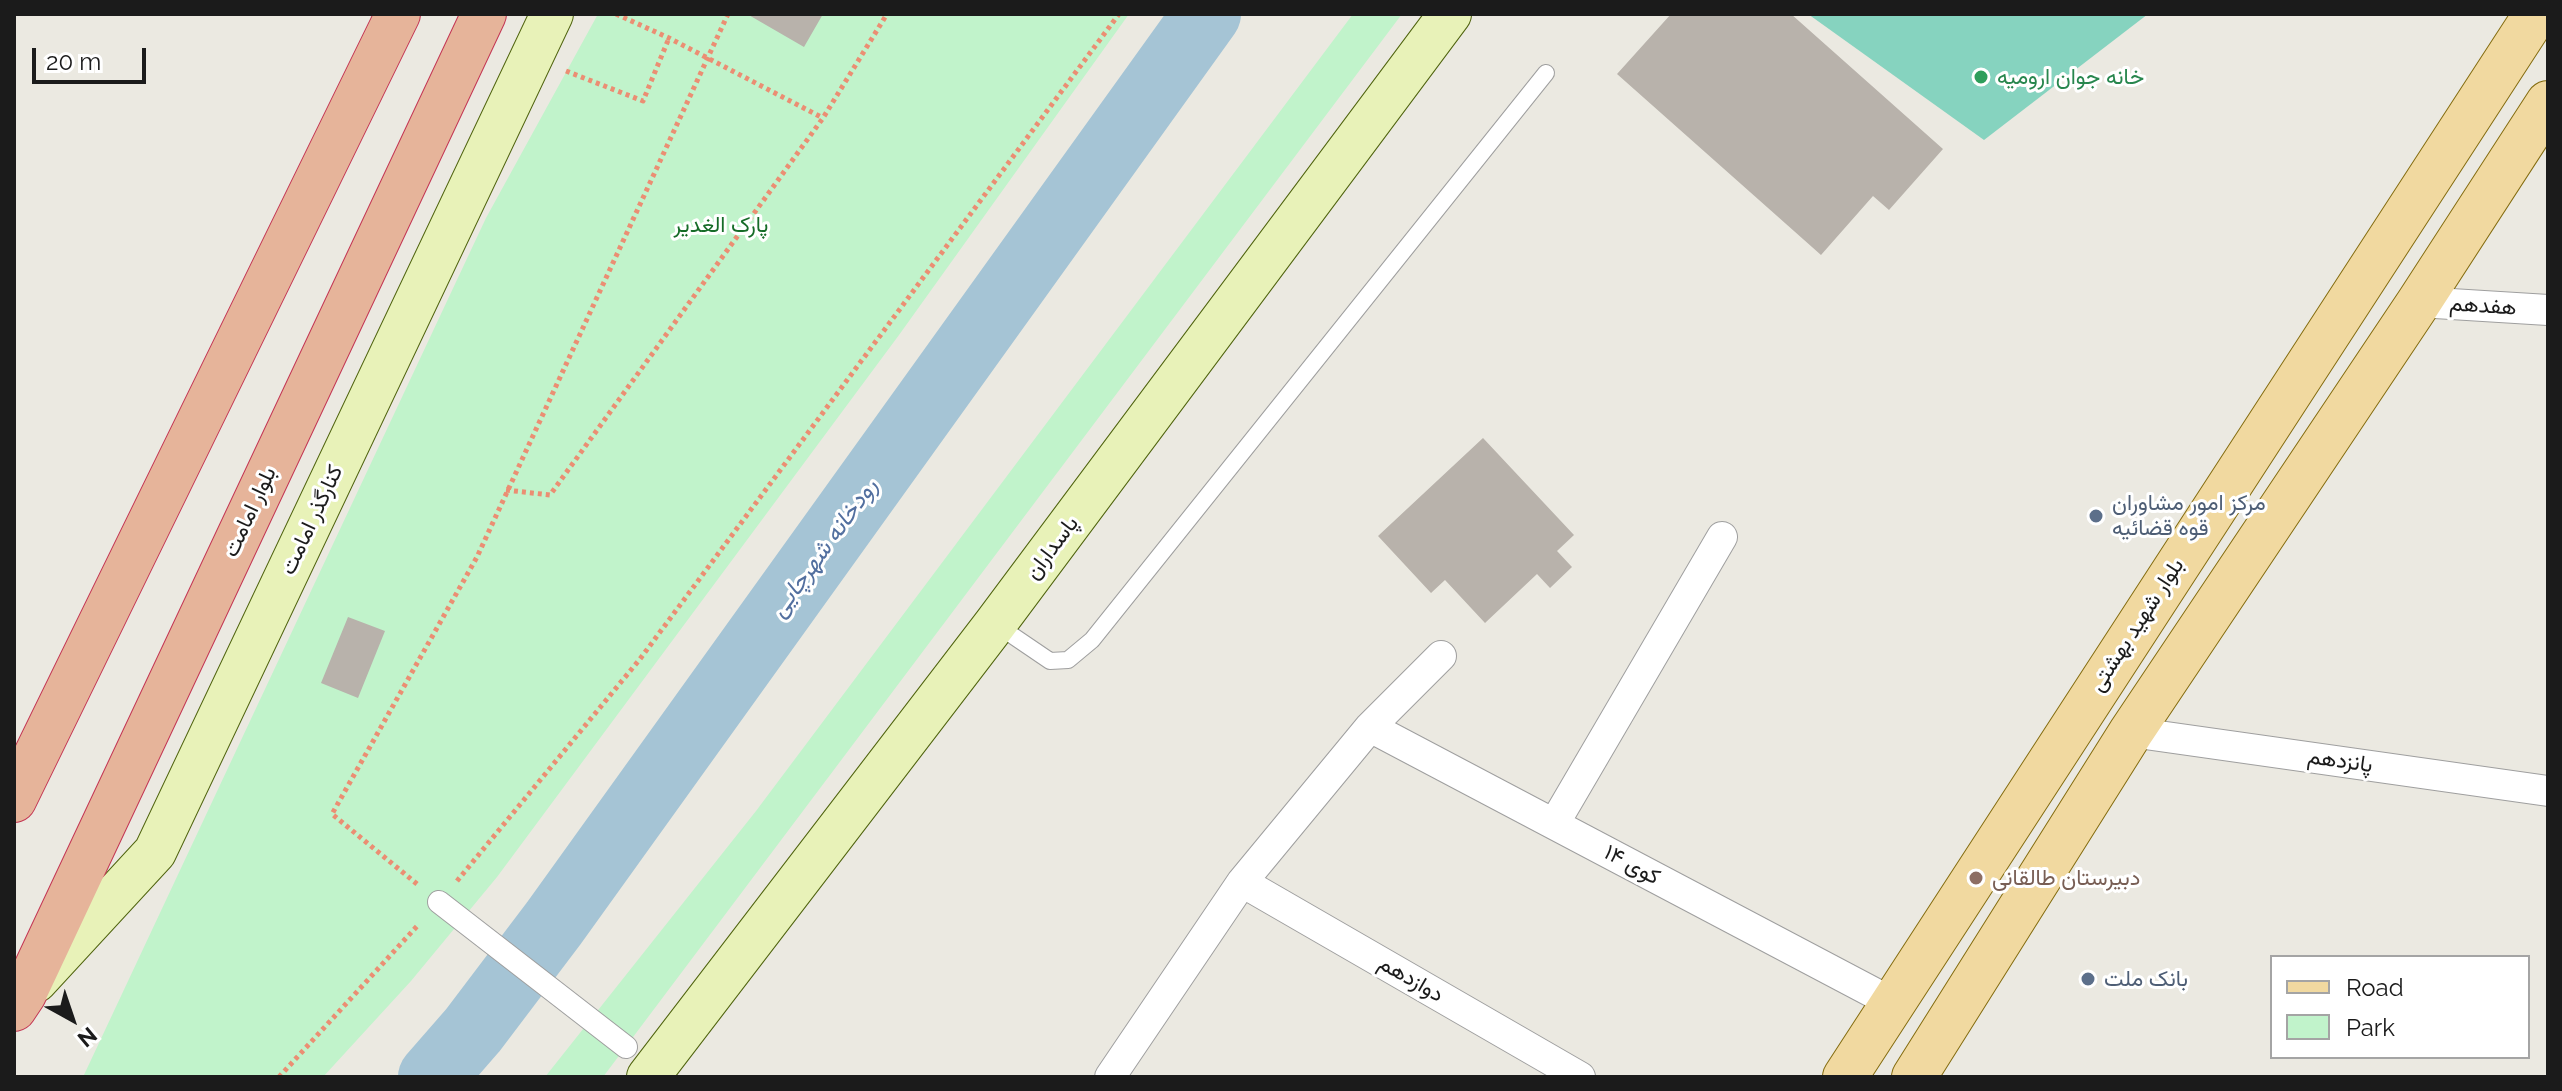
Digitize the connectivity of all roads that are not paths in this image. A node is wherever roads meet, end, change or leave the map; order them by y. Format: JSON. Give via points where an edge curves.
{"nodes":[{"id":1,"x":397,"y":14,"type":"edge"},
{"id":2,"x":484,"y":14,"type":"edge"},
{"id":3,"x":552,"y":14,"type":"edge"},
{"id":4,"x":1450,"y":14,"type":"edge"},
{"id":5,"x":2536,"y":14,"type":"edge"},
{"id":6,"x":1546,"y":73,"type":"dead end"},
{"id":7,"x":2548,"y":103,"type":"edge"},
{"id":8,"x":2419,"y":302,"type":"junction"},
{"id":9,"x":2548,"y":310,"type":"edge"},
{"id":10,"x":1722,"y":537,"type":"dead end"},
{"id":11,"x":995,"y":624,"type":"junction"},
{"id":12,"x":1441,"y":656,"type":"dead end"},
{"id":13,"x":1370,"y":727,"type":"junction"},
{"id":14,"x":2131,"y":732,"type":"junction"},
{"id":15,"x":2548,"y":791,"type":"edge"},
{"id":16,"x":2028,"y":794,"type":"junction"},
{"id":17,"x":14,"y":800,"type":"edge"},
{"id":18,"x":2076,"y":817,"type":"junction"},
{"id":19,"x":1554,"y":824,"type":"junction"},
{"id":20,"x":1242,"y":882,"type":"junction"},
{"id":21,"x":439,"y":902,"type":"road end"},
{"id":22,"x":19,"y":1001,"type":"edge"},
{"id":23,"x":1893,"y":1003,"type":"junction"},
{"id":24,"x":637,"y":1062,"type":"edge"},
{"id":25,"x":1110,"y":1077,"type":"edge"},
{"id":26,"x":1580,"y":1077,"type":"edge"},
{"id":27,"x":1845,"y":1077,"type":"edge"},
{"id":28,"x":1914,"y":1077,"type":"edge"}],
"edges":[{"from":1,"to":17,"type":"highway"},
{"from":2,"to":22,"type":"highway","name":"بلوار امامت"},
{"from":3,"to":22,"type":"main road","name":"کنارگذر امامت","via":[[155,852]]},
{"from":4,"to":11,"type":"main road","name":"پاسداران"},
{"from":5,"to":16,"type":"main road","name":"بلوار شهید بهشتی"},
{"from":6,"to":11,"type":"lane","via":[[1092,640],[1068,660],[1050,661]]},
{"from":7,"to":8,"type":"main road"},
{"from":8,"to":9,"type":"street","name":"هفدهم"},
{"from":8,"to":14,"type":"main road"},
{"from":10,"to":19,"type":"street"},
{"from":11,"to":24,"type":"main road","name":"پاسداران"},
{"from":12,"to":13,"type":"street"},
{"from":13,"to":19,"type":"street","name":"کوی ۱۴"},
{"from":13,"to":20,"type":"street"},
{"from":14,"to":15,"type":"street","name":"پانزدهم"},
{"from":14,"to":18,"type":"main road"},
{"from":16,"to":18,"type":"main road"},
{"from":16,"to":23,"type":"main road","name":"بلوار شهید بهشتی"},
{"from":18,"to":28,"type":"main road"},
{"from":19,"to":23,"type":"street","name":"کوی ۱۴"},
{"from":20,"to":25,"type":"street"},
{"from":20,"to":26,"type":"street","name":"دوازدهم"},
{"from":21,"to":24,"type":"street"},
{"from":23,"to":27,"type":"main road","name":"بلوار شهید بهشتی"}]}
